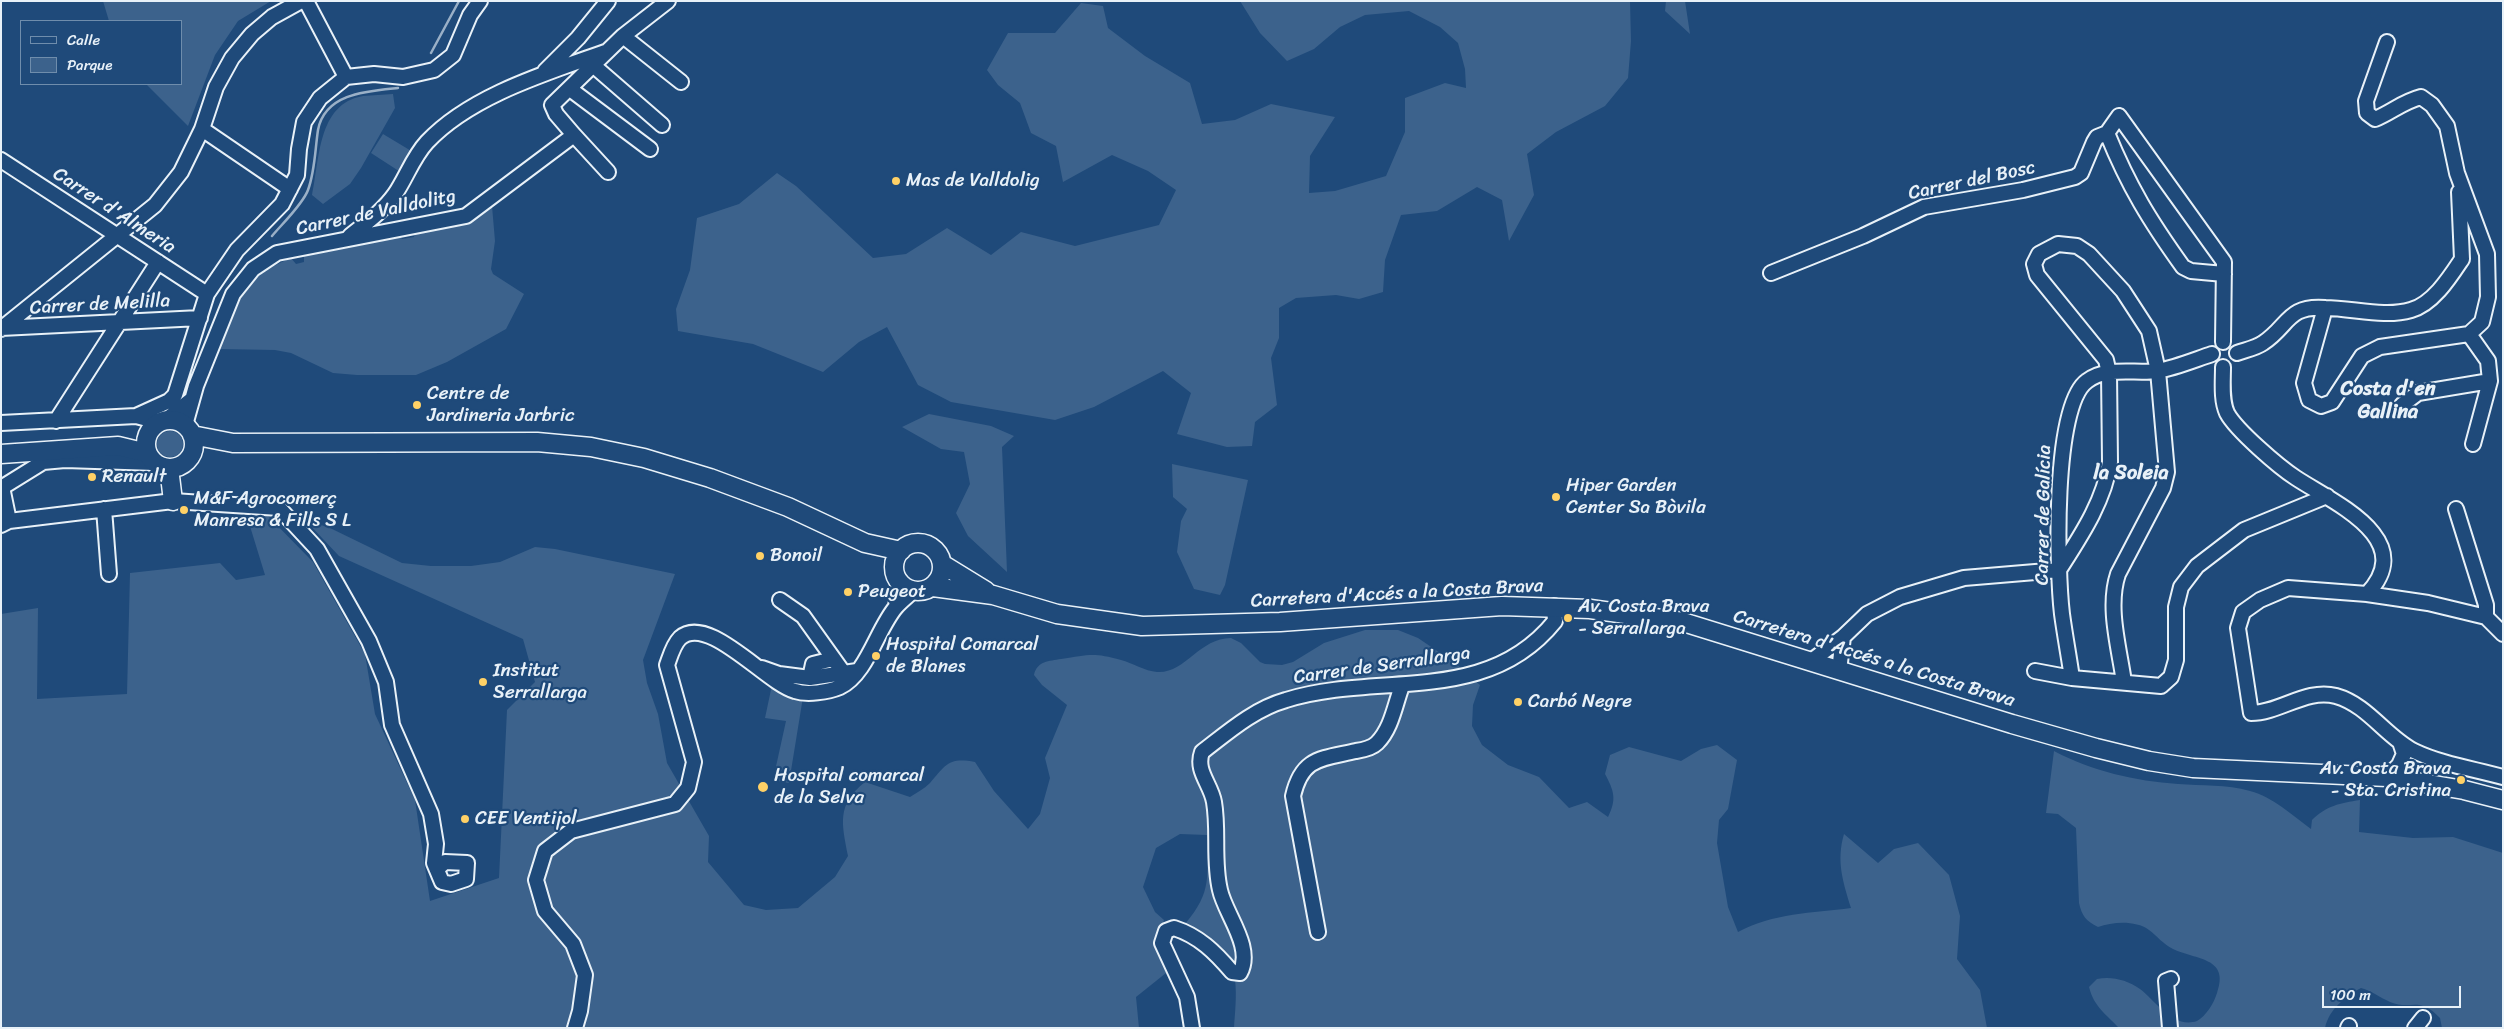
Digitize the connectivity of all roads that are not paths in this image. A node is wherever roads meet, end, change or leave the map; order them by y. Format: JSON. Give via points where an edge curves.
{"nodes":[{"id":1,"x":300,"y":1,"type":"edge"},
{"id":2,"x":306,"y":1,"type":"edge"},
{"id":3,"x":480,"y":1,"type":"edge"},
{"id":4,"x":608,"y":1,"type":"edge"},
{"id":5,"x":668,"y":1,"type":"edge"},
{"id":6,"x":623,"y":36,"type":"junction"},
{"id":7,"x":2387,"y":42,"type":"dead end"},
{"id":8,"x":608,"y":50,"type":"junction"},
{"id":9,"x":594,"y":66,"type":"junction"},
{"id":10,"x":346,"y":77,"type":"junction"},
{"id":11,"x":533,"y":78,"type":"junction"},
{"id":12,"x":681,"y":82,"type":"dead end"},
{"id":13,"x":570,"y":89,"type":"junction"},
{"id":14,"x":662,"y":125,"type":"dead end"},
{"id":15,"x":202,"y":129,"type":"junction"},
{"id":16,"x":2107,"y":134,"type":"junction"},
{"id":17,"x":574,"y":135,"type":"junction"},
{"id":18,"x":650,"y":149,"type":"dead end"},
{"id":19,"x":1,"y":160,"type":"edge"},
{"id":20,"x":608,"y":172,"type":"dead end"},
{"id":21,"x":2457,"y":173,"type":"junction"},
{"id":22,"x":290,"y":189,"type":"junction"},
{"id":23,"x":118,"y":236,"type":"junction"},
{"id":24,"x":349,"y":237,"type":"junction"},
{"id":25,"x":158,"y":262,"type":"junction"},
{"id":26,"x":1771,"y":273,"type":"dead end"},
{"id":27,"x":2224,"y":274,"type":"junction"},
{"id":28,"x":206,"y":294,"type":"junction"},
{"id":29,"x":2325,"y":308,"type":"junction"},
{"id":30,"x":200,"y":318,"type":"junction"},
{"id":31,"x":118,"y":323,"type":"junction"},
{"id":32,"x":1,"y":328,"type":"edge"},
{"id":33,"x":2469,"y":334,"type":"junction"},
{"id":34,"x":193,"y":339,"type":"junction"},
{"id":35,"x":2223,"y":342,"type":"junction"},
{"id":36,"x":2237,"y":353,"type":"junction"},
{"id":37,"x":2212,"y":354,"type":"junction"},
{"id":38,"x":2223,"y":368,"type":"junction"},
{"id":39,"x":2158,"y":371,"type":"junction"},
{"id":40,"x":2109,"y":373,"type":"junction"},
{"id":41,"x":2490,"y":381,"type":"junction"},
{"id":42,"x":196,"y":386,"type":"junction"},
{"id":43,"x":191,"y":400,"type":"junction"},
{"id":44,"x":2402,"y":405,"type":"dead end"},
{"id":45,"x":136,"y":416,"type":"junction"},
{"id":46,"x":56,"y":421,"type":"junction"},
{"id":47,"x":1,"y":423,"type":"edge"},
{"id":48,"x":159,"y":423,"type":"junction"},
{"id":49,"x":189,"y":430,"type":"junction"},
{"id":50,"x":234,"y":443,"type":"junction"},
{"id":51,"x":2473,"y":444,"type":"dead end"},
{"id":52,"x":118,"y":446,"type":"junction"},
{"id":53,"x":1,"y":454,"type":"edge"},
{"id":54,"x":191,"y":455,"type":"junction"},
{"id":55,"x":157,"y":461,"type":"junction"},
{"id":56,"x":2,"y":487,"type":"edge"},
{"id":57,"x":2327,"y":496,"type":"junction"},
{"id":58,"x":173,"y":501,"type":"junction"},
{"id":59,"x":104,"y":509,"type":"junction"},
{"id":60,"x":2456,"y":509,"type":"dead end"},
{"id":61,"x":5,"y":523,"type":"edge"},
{"id":62,"x":865,"y":543,"type":"junction"},
{"id":63,"x":901,"y":551,"type":"junction"},
{"id":64,"x":942,"y":564,"type":"junction"},
{"id":65,"x":2059,"y":570,"type":"junction"},
{"id":66,"x":109,"y":574,"type":"dead end"},
{"id":67,"x":902,"y":580,"type":"junction"},
{"id":68,"x":933,"y":587,"type":"junction"},
{"id":69,"x":2367,"y":594,"type":"junction"},
{"id":70,"x":993,"y":595,"type":"junction"},
{"id":71,"x":780,"y":600,"type":"dead end"},
{"id":72,"x":1554,"y":606,"type":"junction"},
{"id":73,"x":2486,"y":617,"type":"junction"},
{"id":74,"x":2503,"y":634,"type":"edge"},
{"id":75,"x":1843,"y":637,"type":"junction"},
{"id":76,"x":833,"y":659,"type":"junction"},
{"id":77,"x":1810,"y":662,"type":"junction"},
{"id":78,"x":756,"y":666,"type":"junction"},
{"id":79,"x":857,"y":671,"type":"junction"},
{"id":80,"x":1839,"y":671,"type":"junction"},
{"id":81,"x":2035,"y":671,"type":"dead end"},
{"id":82,"x":843,"y":672,"type":"junction"},
{"id":83,"x":810,"y":678,"type":"junction"},
{"id":84,"x":2072,"y":678,"type":"junction"},
{"id":85,"x":2124,"y":682,"type":"junction"},
{"id":86,"x":1402,"y":686,"type":"junction"},
{"id":87,"x":839,"y":687,"type":"junction"},
{"id":88,"x":2400,"y":742,"type":"junction"},
{"id":89,"x":2387,"y":777,"type":"junction"},
{"id":90,"x":2503,"y":777,"type":"edge"},
{"id":91,"x":2503,"y":800,"type":"edge"},
{"id":92,"x":437,"y":870,"type":"dead end"},
{"id":93,"x":1318,"y":932,"type":"dead end"},
{"id":94,"x":2170,"y":980,"type":"dead end"},
{"id":95,"x":574,"y":1028,"type":"edge"},
{"id":96,"x":1192,"y":1028,"type":"edge"},
{"id":97,"x":2170,"y":1028,"type":"edge"}],
"edges":[{"from":1,"to":15,"type":"street","via":[[265,23],[232,58],[216,87]]},
{"from":2,"to":10,"type":"street"},
{"from":3,"to":10,"type":"street","via":[[470,15],[453,54],[434,70],[403,77],[374,74]]},
{"from":4,"to":11,"type":"street","via":[[551,67]]},
{"from":5,"to":6,"type":"street"},
{"from":6,"to":8,"type":"street"},
{"from":6,"to":12,"type":"street"},
{"from":7,"to":21,"type":"street","via":[[2366,101],[2368,113],[2375,119],[2405,101],[2421,97],[2432,104],[2447,126]]},
{"from":8,"to":9,"type":"street"},
{"from":8,"to":11,"type":"street"},
{"from":9,"to":13,"type":"street"},
{"from":9,"to":14,"type":"street"},
{"from":10,"to":22,"type":"street","via":[[320,98],[304,122],[297,175]]},
{"from":11,"to":24,"type":"street","via":[[498,93],[441,128],[425,144],[394,195]]},
{"from":13,"to":17,"type":"street","via":[[552,105]]},
{"from":13,"to":18,"type":"street"},
{"from":15,"to":22,"type":"street"},
{"from":15,"to":23,"type":"street","via":[[181,172],[155,205]]},
{"from":16,"to":26,"type":"street","name":"Carrer del Bosc","via":[[2094,142],[2082,173],[2075,177],[2014,192],[1924,207]]},
{"from":16,"to":27,"type":"street","via":[[2146,216],[2183,267],[2191,271]]},
{"from":16,"to":27,"type":"street","name":"Carrer del Bosc","via":[[2119,116],[2224,262]]},
{"from":17,"to":20,"type":"street"},
{"from":17,"to":24,"type":"street","name":"Carrer de Valldolitg","via":[[466,216]]},
{"from":19,"to":23,"type":"street","name":"Carrer d'Almeria"},
{"from":21,"to":29,"type":"street","via":[[2462,259],[2434,296],[2412,310],[2382,313]]},
{"from":21,"to":33,"type":"street","via":[[2487,254],[2488,297],[2482,322]]},
{"from":22,"to":28,"type":"street","via":[[282,204],[236,250]]},
{"from":23,"to":25,"type":"street","name":"Carrer d'Almeria"},
{"from":23,"to":32,"type":"street"},
{"from":24,"to":42,"type":"street","name":"Carrer de Valldolitg","via":[[277,252],[254,269],[233,294]]},
{"from":25,"to":28,"type":"street","name":"Carrer d'Almeria"},
{"from":25,"to":31,"type":"street"},
{"from":27,"to":35,"type":"street"},
{"from":28,"to":30,"type":"street"},
{"from":29,"to":33,"type":"street","via":[[2304,383],[2309,400],[2321,406],[2332,402],[2362,356],[2380,347]]},
{"from":29,"to":36,"type":"street","via":[[2311,307],[2291,315],[2262,344]]},
{"from":30,"to":31,"type":"street","name":"Carrer de Melilla"},
{"from":30,"to":34,"type":"street"},
{"from":31,"to":32,"type":"street","name":"Carrer de Melilla"},
{"from":31,"to":46,"type":"street"},
{"from":33,"to":41,"type":"street","via":[[2488,361]]},
{"from":34,"to":42,"type":"street","name":"Carrer de Valldolitg"},
{"from":34,"to":45,"type":"street","via":[[175,395]]},
{"from":35,"to":36,"type":"street","via":[[2232,345]]},
{"from":35,"to":37,"type":"street","via":[[2215,346]]},
{"from":36,"to":38,"type":"street","via":[[2234,364]]},
{"from":37,"to":38,"type":"street","via":[[2215,363]]},
{"from":37,"to":39,"type":"street","name":"Carrer de Galícia"},
{"from":38,"to":57,"type":"street","via":[[2223,396],[2228,413],[2272,461]]},
{"from":39,"to":40,"type":"street","name":"Carrer de Galícia"},
{"from":39,"to":40,"type":"street","via":[[2149,331],[2122,290],[2089,254],[2077,246],[2058,244],[2039,254],[2034,264],[2037,275],[2106,360]]},
{"from":39,"to":85,"type":"street","via":[[2167,472],[2163,488],[2114,587]]},
{"from":40,"to":65,"type":"street","via":[[2108,477],[2088,523]]},
{"from":40,"to":65,"type":"street","name":"Carrer de Galícia","via":[[2089,379],[2082,385],[2071,408],[2062,448]]},
{"from":41,"to":44,"type":"street","via":[[2418,392]]},
{"from":41,"to":51,"type":"street"},
{"from":42,"to":43,"type":"street","name":"Carrer de Valldolitg"},
{"from":43,"to":48,"type":"street"},
{"from":43,"to":49,"type":"street","name":"Carrer de Valldolitg"},
{"from":45,"to":46,"type":"street"},
{"from":45,"to":48,"type":"street"},
{"from":46,"to":47,"type":"street"},
{"from":48,"to":49,"type":"main road","via":[[175,420]]},
{"from":48,"to":52,"type":"main road"},
{"from":48,"to":55,"type":"main road","via":[[146,441]]},
{"from":49,"to":50,"type":"main road"},
{"from":49,"to":54,"type":"main road","via":[[194,447]]},
{"from":50,"to":54,"type":"main road"},
{"from":50,"to":62,"type":"main road","via":[[528,442],[591,447],[644,458],[710,478],[788,507]]},
{"from":52,"to":53,"type":"main road"},
{"from":52,"to":55,"type":"main road"},
{"from":54,"to":55,"type":"main road","via":[[182,465]]},
{"from":55,"to":56,"type":"street","via":[[43,462]]},
{"from":55,"to":58,"type":"main road"},
{"from":56,"to":61,"type":"street"},
{"from":57,"to":69,"type":"street","via":[[2357,516],[2371,530],[2382,549],[2384,564],[2376,585]]},
{"from":57,"to":85,"type":"street","via":[[2244,530],[2197,566],[2180,588],[2176,607],[2176,660],[2171,677],[2160,686]]},
{"from":58,"to":59,"type":"street"},
{"from":58,"to":92,"type":"street","via":[[279,508],[318,549],[369,641],[386,682],[392,725],[431,814]]},
{"from":59,"to":61,"type":"street"},
{"from":59,"to":66,"type":"street"},
{"from":60,"to":73,"type":"street","via":[[2486,605]]},
{"from":62,"to":63,"type":"main road"},
{"from":62,"to":67,"type":"main road"},
{"from":63,"to":64,"type":"main road","via":[[914,544],[927,545],[937,552]]},
{"from":63,"to":67,"type":"main road"},
{"from":64,"to":68,"type":"main road","via":[[941,576]]},
{"from":64,"to":70,"type":"main road","name":"Carretera d'Accés a la Costa Brava"},
{"from":65,"to":75,"type":"street","via":[[1964,578],[1900,597],[1867,614]]},
{"from":65,"to":84,"type":"street","name":"Carrer de Galícia"},
{"from":67,"to":68,"type":"main road","via":[[922,591]]},
{"from":67,"to":79,"type":"street","via":[[896,607]]},
{"from":68,"to":70,"type":"main road","name":"Carretera d'Accés a la Costa Brava"},
{"from":69,"to":73,"type":"street","via":[[2428,603]]},
{"from":69,"to":88,"type":"street","via":[[2288,588],[2260,600],[2243,612],[2238,628],[2251,714],[2318,695],[2336,696],[2355,704]]},
{"from":70,"to":72,"type":"main road","name":"Carretera d'Accés a la Costa Brava","via":[[1057,614],[1142,626],[1208,626],[1502,606]]},
{"from":71,"to":76,"type":"street","via":[[803,616]]},
{"from":72,"to":77,"type":"main road","name":"Carretera d'Accés a la Costa Brava","via":[[1682,622]]},
{"from":72,"to":86,"type":"street","name":"Carrer de Serrallarga","via":[[1555,621],[1540,640],[1512,660],[1468,676]]},
{"from":73,"to":74,"type":"street"},
{"from":75,"to":77,"type":"street"},
{"from":75,"to":80,"type":"street"},
{"from":76,"to":82,"type":"street"},
{"from":76,"to":83,"type":"street","via":[[813,664]]},
{"from":77,"to":80,"type":"main road","name":"Carretera d'Accés a la Costa Brava"},
{"from":78,"to":83,"type":"street","via":[[779,674]]},
{"from":78,"to":87,"type":"street","via":[[776,683],[796,692],[820,692]]},
{"from":78,"to":95,"type":"street","via":[[703,632],[680,638],[667,666],[694,762],[688,788],[675,804],[571,831],[546,851],[536,880],[545,911],[573,944],[585,975]]},
{"from":79,"to":82,"type":"street"},
{"from":79,"to":87,"type":"street","via":[[852,679]]},
{"from":80,"to":89,"type":"main road","name":"Carretera d'Accés a la Costa Brava","via":[[2059,738],[2149,761],[2193,768]]},
{"from":81,"to":84,"type":"street"},
{"from":82,"to":83,"type":"street"},
{"from":82,"to":87,"type":"street"},
{"from":84,"to":85,"type":"street"},
{"from":86,"to":93,"type":"street","via":[[1388,728],[1377,744],[1305,766],[1296,781],[1293,796]]},
{"from":86,"to":96,"type":"street","name":"Carrer de Serrallarga","via":[[1334,689],[1288,699],[1264,707],[1202,752],[1199,759],[1202,774],[1214,801],[1220,890],[1242,946],[1243,966],[1240,973],[1232,972],[1213,950],[1189,933],[1174,928],[1166,931],[1162,943],[1187,997]]},
{"from":88,"to":89,"type":"street","via":[[2404,754],[2400,765]]},
{"from":88,"to":90,"type":"street","via":[[2426,756]]},
{"from":89,"to":91,"type":"main road","name":"Carretera d'Accés a la Costa Brava","via":[[2456,788]]},
{"from":94,"to":97,"type":"street","via":[[2166,981]]}]}
